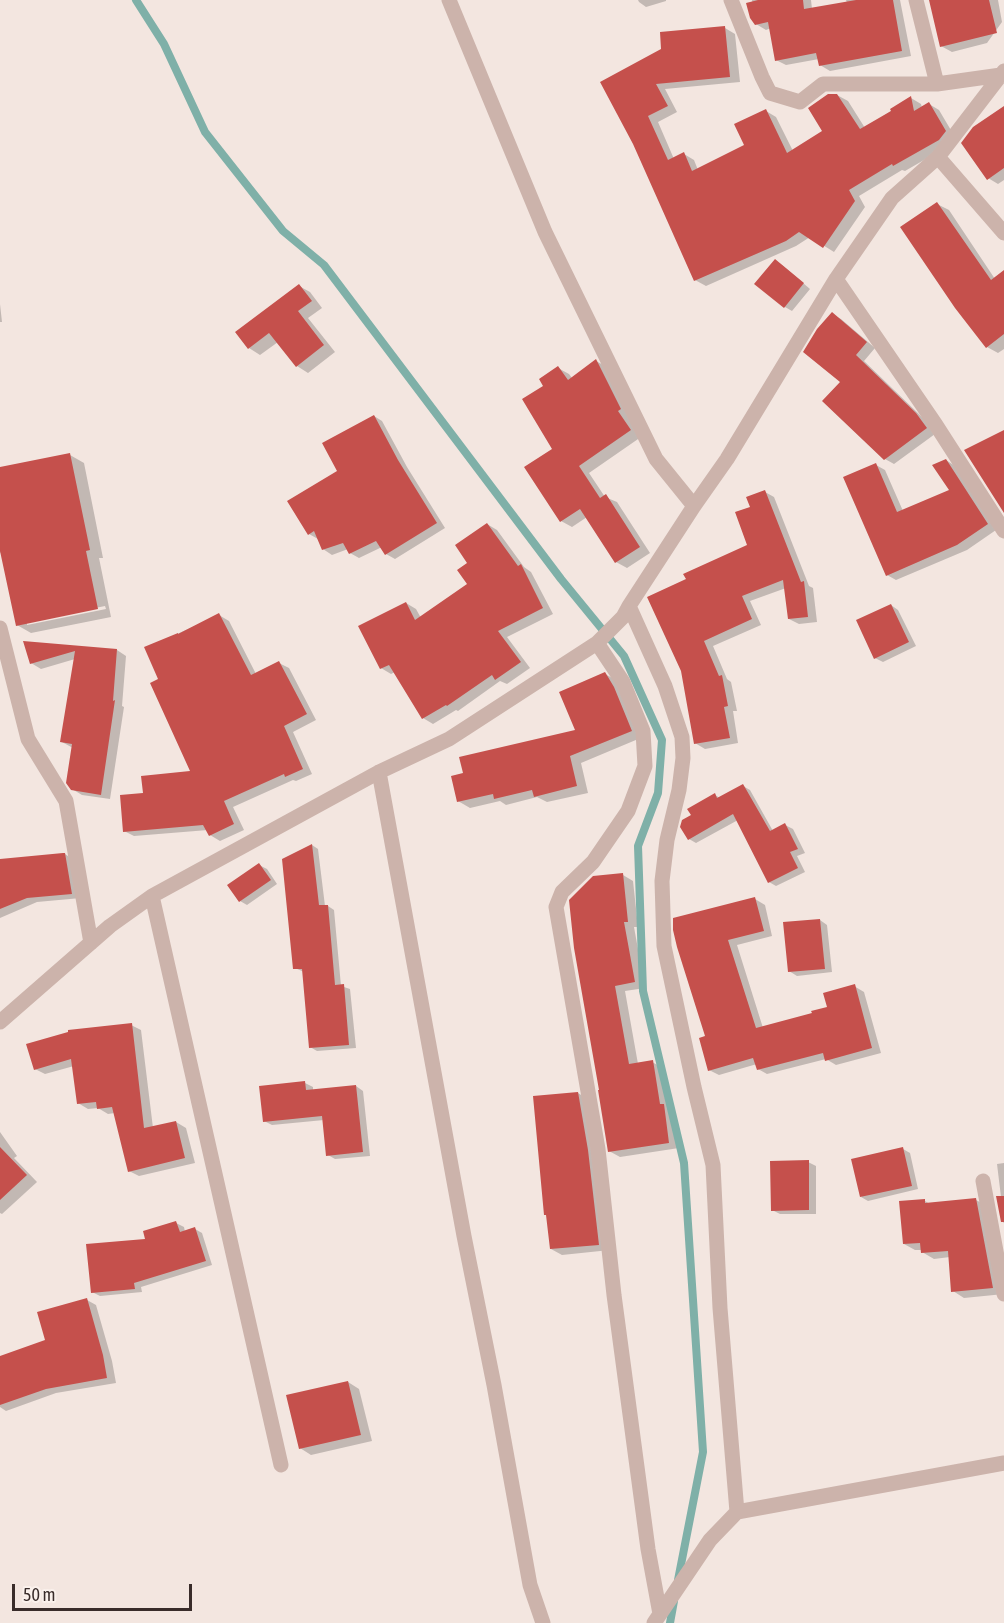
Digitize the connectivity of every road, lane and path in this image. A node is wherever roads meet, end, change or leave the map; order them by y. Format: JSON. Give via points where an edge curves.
{"nodes":[{"id":1,"x":449,"y":0,"type":"edge"},
{"id":2,"x":731,"y":0,"type":"edge"},
{"id":3,"x":916,"y":0,"type":"edge"},
{"id":4,"x":1002,"y":73,"type":"edge"},
{"id":5,"x":937,"y":84,"type":"junction"},
{"id":6,"x":938,"y":157,"type":"junction"},
{"id":7,"x":1004,"y":233,"type":"edge"},
{"id":8,"x":836,"y":279,"type":"junction"},
{"id":9,"x":694,"y":506,"type":"junction"},
{"id":10,"x":1004,"y":531,"type":"edge"},
{"id":11,"x":626,"y":611,"type":"junction"},
{"id":12,"x":0,"y":628,"type":"edge"},
{"id":13,"x":599,"y":640,"type":"junction"},
{"id":14,"x":379,"y":772,"type":"junction"},
{"id":15,"x":152,"y":896,"type":"junction"},
{"id":16,"x":91,"y":943,"type":"junction"},
{"id":17,"x":0,"y":1022,"type":"edge"},
{"id":18,"x":983,"y":1181,"type":"dead end"},
{"id":19,"x":1004,"y":1294,"type":"edge"},
{"id":20,"x":1004,"y":1463,"type":"edge"},
{"id":21,"x":281,"y":1465,"type":"dead end"},
{"id":22,"x":737,"y":1512,"type":"junction"},
{"id":23,"x":657,"y":1618,"type":"edge"},
{"id":24,"x":543,"y":1623,"type":"edge"}],
"edges":[{"from":1,"to":9,"type":"street","via":[[545,232],[656,459]]},
{"from":2,"to":5,"type":"street","via":[[770,93],[800,102],[823,84]]},
{"from":3,"to":5,"type":"street"},
{"from":4,"to":5,"type":"street"},
{"from":4,"to":6,"type":"street"},
{"from":6,"to":7,"type":"street"},
{"from":6,"to":8,"type":"street","via":[[892,198]]},
{"from":8,"to":9,"type":"street","via":[[727,459]]},
{"from":8,"to":10,"type":"street"},
{"from":9,"to":11,"type":"street"},
{"from":11,"to":13,"type":"street"},
{"from":11,"to":22,"type":"street","via":[[665,686],[682,737],[679,790],[662,881],[664,946],[713,1165]]},
{"from":12,"to":16,"type":"street","via":[[28,739],[66,801]]},
{"from":13,"to":14,"type":"street","via":[[449,739]]},
{"from":13,"to":23,"type":"street","via":[[623,682],[643,731],[645,766],[628,811],[592,862],[562,892],[556,907],[598,1149]]},
{"from":14,"to":15,"type":"street"},
{"from":14,"to":24,"type":"street","via":[[530,1585]]},
{"from":15,"to":16,"type":"street"},
{"from":15,"to":21,"type":"street"},
{"from":16,"to":17,"type":"street"},
{"from":18,"to":19,"type":"street"},
{"from":20,"to":22,"type":"street"},
{"from":22,"to":23,"type":"street","via":[[710,1540]]}]}
